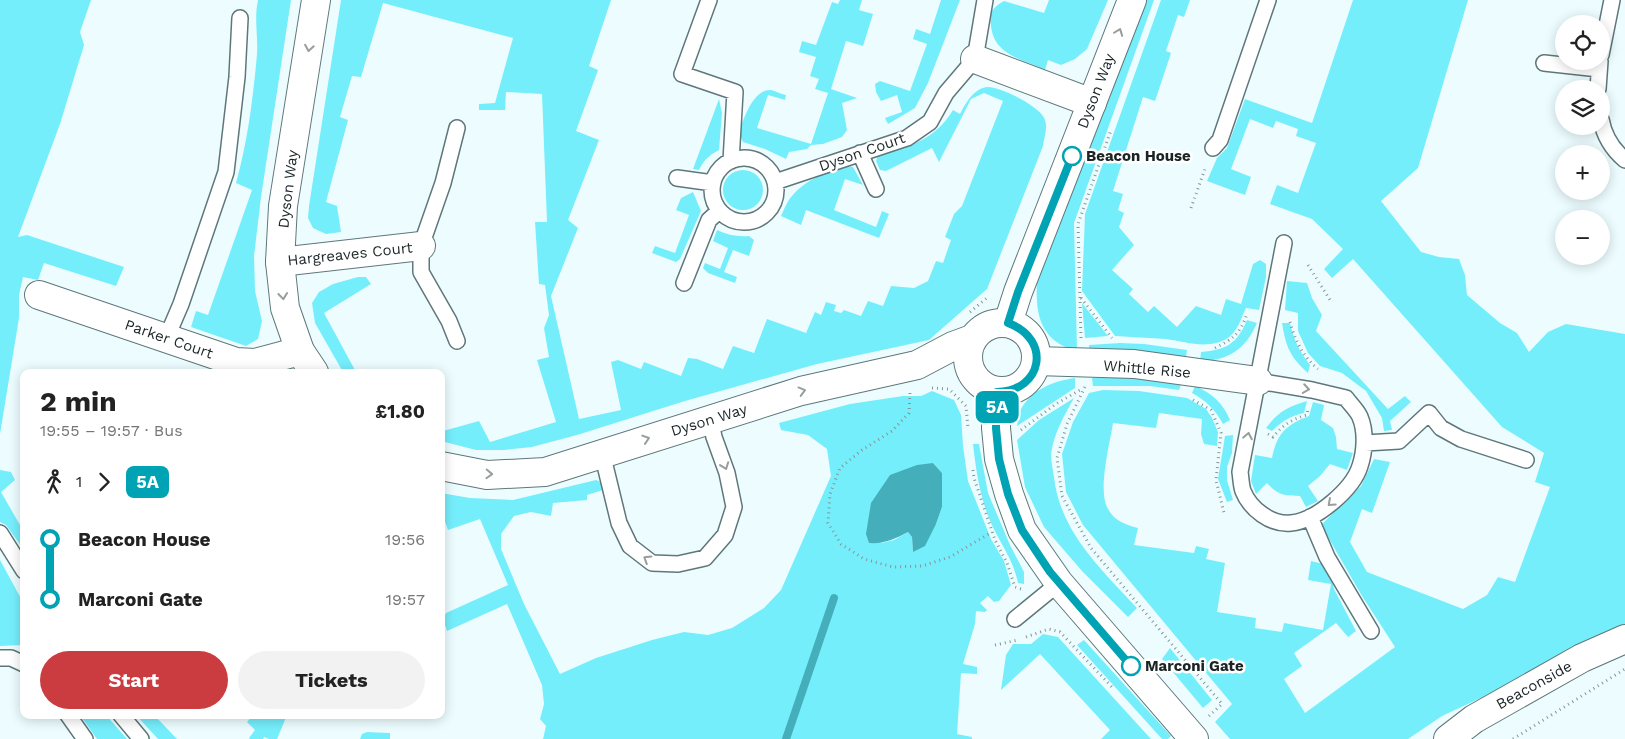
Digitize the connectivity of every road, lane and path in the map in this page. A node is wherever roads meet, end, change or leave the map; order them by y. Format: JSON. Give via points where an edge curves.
{"nodes":[{"id":1,"x":316,"y":0,"type":"edge"},
{"id":2,"x":709,"y":0,"type":"edge"},
{"id":3,"x":985,"y":0,"type":"edge"},
{"id":4,"x":1132,"y":0,"type":"edge"},
{"id":5,"x":1268,"y":0,"type":"edge"},
{"id":6,"x":1612,"y":0,"type":"edge"},
{"id":7,"x":1609,"y":15,"type":"edge"},
{"id":8,"x":240,"y":18,"type":"dead end"},
{"id":9,"x":975,"y":59,"type":"junction"},
{"id":10,"x":1544,"y":63,"type":"dead end"},
{"id":11,"x":1555,"y":63,"type":"edge"},
{"id":12,"x":1092,"y":103,"type":"junction"},
{"id":13,"x":1115,"y":121,"type":"dead end"},
{"id":14,"x":457,"y":128,"type":"dead end"},
{"id":15,"x":1606,"y":135,"type":"edge"},
{"id":16,"x":1213,"y":148,"type":"joint"},
{"id":17,"x":860,"y":153,"type":"junction"},
{"id":18,"x":1625,"y":160,"type":"edge"},
{"id":19,"x":731,"y":161,"type":"junction"},
{"id":20,"x":677,"y":178,"type":"dead end"},
{"id":21,"x":774,"y":182,"type":"junction"},
{"id":22,"x":712,"y":183,"type":"junction"},
{"id":23,"x":876,"y":189,"type":"dead end"},
{"id":24,"x":1191,"y":208,"type":"dead end"},
{"id":25,"x":719,"y":211,"type":"junction"},
{"id":26,"x":1284,"y":244,"type":"dead end"},
{"id":27,"x":421,"y":246,"type":"junction"},
{"id":28,"x":280,"y":262,"type":"junction"},
{"id":29,"x":1308,"y":265,"type":"dead end"},
{"id":30,"x":684,"y":283,"type":"dead end"},
{"id":31,"x":39,"y":294,"type":"dead end"},
{"id":32,"x":1080,"y":296,"type":"junction"},
{"id":33,"x":1330,"y":300,"type":"dead end"},
{"id":34,"x":1247,"y":314,"type":"dead end"},
{"id":35,"x":1008,"y":323,"type":"junction"},
{"id":36,"x":166,"y":339,"type":"junction"},
{"id":37,"x":972,"y":339,"type":"junction"},
{"id":38,"x":1105,"y":339,"type":"dead end"},
{"id":39,"x":1089,"y":340,"type":"dead end"},
{"id":40,"x":457,"y":341,"type":"dead end"},
{"id":41,"x":1207,"y":348,"type":"dead end"},
{"id":42,"x":1036,"y":361,"type":"junction"},
{"id":43,"x":307,"y":362,"type":"edge"},
{"id":44,"x":1258,"y":382,"type":"junction"},
{"id":45,"x":1085,"y":386,"type":"junction"},
{"id":46,"x":1094,"y":387,"type":"dead end"},
{"id":47,"x":930,"y":388,"type":"dead end"},
{"id":48,"x":910,"y":390,"type":"dead end"},
{"id":49,"x":997,"y":392,"type":"junction"},
{"id":50,"x":1187,"y":396,"type":"dead end"},
{"id":51,"x":1309,"y":409,"type":"dead end"},
{"id":52,"x":710,"y":419,"type":"junction"},
{"id":53,"x":968,"y":430,"type":"dead end"},
{"id":54,"x":1020,"y":432,"type":"dead end"},
{"id":55,"x":1267,"y":433,"type":"dead end"},
{"id":56,"x":1365,"y":443,"type":"junction"},
{"id":57,"x":602,"y":453,"type":"junction"},
{"id":58,"x":1526,"y":460,"type":"dead end"},
{"id":59,"x":445,"y":467,"type":"edge"},
{"id":60,"x":1224,"y":513,"type":"dead end"},
{"id":61,"x":1310,"y":517,"type":"junction"},
{"id":62,"x":992,"y":532,"type":"dead end"},
{"id":63,"x":0,"y":533,"type":"edge"},
{"id":64,"x":20,"y":565,"type":"edge"},
{"id":65,"x":1059,"y":583,"type":"junction"},
{"id":66,"x":1015,"y":619,"type":"dead end"},
{"id":67,"x":1048,"y":624,"type":"dead end"},
{"id":68,"x":1049,"y":629,"type":"junction"},
{"id":69,"x":1371,"y":631,"type":"dead end"},
{"id":70,"x":1625,"y":639,"type":"edge"},
{"id":71,"x":995,"y":645,"type":"dead end"},
{"id":72,"x":0,"y":658,"type":"edge"},
{"id":73,"x":20,"y":662,"type":"edge"},
{"id":74,"x":1625,"y":670,"type":"edge"},
{"id":75,"x":1114,"y":689,"type":"dead end"},
{"id":76,"x":1212,"y":713,"type":"dead end"},
{"id":77,"x":71,"y":719,"type":"edge"},
{"id":78,"x":124,"y":719,"type":"edge"},
{"id":79,"x":85,"y":739,"type":"edge"},
{"id":80,"x":141,"y":739,"type":"edge"},
{"id":81,"x":1194,"y":739,"type":"edge"},
{"id":82,"x":1448,"y":739,"type":"edge"},
{"id":83,"x":1513,"y":739,"type":"edge"}],
"edges":[{"from":1,"to":28,"type":"main road","name":"Dyson Way","one_way":true,"via":[[284,206]]},
{"from":2,"to":19,"type":"lane","via":[[682,74],[735,92]]},
{"from":3,"to":9,"type":"lane"},
{"from":12,"to":4,"type":"main road","name":"Dyson Way","one_way":true},
{"from":5,"to":16,"type":"lane","via":[[1220,140]]},
{"from":6,"to":7,"type":"lane"},
{"from":8,"to":36,"type":"lane","via":[[226,172]]},
{"from":9,"to":12,"type":"main road"},
{"from":9,"to":17,"type":"lane","name":"Dyson Court","via":[[946,93],[930,122],[907,138]]},
{"from":10,"to":11,"type":"lane"},
{"from":12,"to":35,"type":"main road","name":"Dyson Way"},
{"from":13,"to":32,"type":"path","via":[[1078,224]]},
{"from":14,"to":27,"type":"lane","via":[[443,183]]},
{"from":15,"to":18,"type":"lane"},
{"from":16,"to":24,"type":"path"},
{"from":17,"to":21,"type":"lane","name":"Dyson Court"},
{"from":17,"to":23,"type":"lane"},
{"from":19,"to":21,"type":"lane","via":[[742,158],[762,164]]},
{"from":19,"to":22,"type":"lane","via":[[716,174]]},
{"from":20,"to":22,"type":"lane"},
{"from":21,"to":25,"type":"lane","via":[[776,191],[768,220],[736,221]]},
{"from":22,"to":25,"type":"lane","via":[[714,202]]},
{"from":25,"to":30,"type":"lane","via":[[709,220]]},
{"from":26,"to":44,"type":"lane","name":"Whittle Rise"},
{"from":27,"to":28,"type":"main road","name":"Hargreaves Court"},
{"from":27,"to":40,"type":"lane","via":[[421,272],[450,321]]},
{"from":28,"to":43,"type":"main road","name":"Dyson Way","one_way":true,"via":[[285,308]]},
{"from":29,"to":33,"type":"path"},
{"from":31,"to":36,"type":"main road","name":"Parker Court"},
{"from":32,"to":38,"type":"path","name":"Whittle Rise","via":[[1113,338]]},
{"from":32,"to":39,"type":"path","via":[[1082,341]]},
{"from":34,"to":41,"type":"path","via":[[1232,339],[1214,349]]},
{"from":35,"to":37,"type":"main road","via":[[988,326]]},
{"from":35,"to":42,"type":"main road","via":[[1027,333],[1033,341]]},
{"from":36,"to":43,"type":"main road","name":"Parker Court","via":[[236,362]]},
{"from":37,"to":49,"type":"main road","via":[[969,369],[980,384]]},
{"from":52,"to":37,"type":"main road","name":"Dyson Way","one_way":true,"via":[[801,391],[917,365]]},
{"from":42,"to":44,"type":"main road","name":"Whittle Rise","via":[[1134,364]]},
{"from":42,"to":49,"type":"main road","via":[[1033,372],[1019,388]]},
{"from":44,"to":56,"type":"lane","name":"Whittle Rise","one_way":true,"via":[[1346,398],[1360,417]]},
{"from":61,"to":44,"type":"lane","name":"Whittle Rise","one_way":true,"via":[[1291,523],[1274,520],[1260,513],[1242,490],[1240,472]]},
{"from":45,"to":46,"type":"path"},
{"from":45,"to":54,"type":"path"},
{"from":45,"to":76,"type":"path","via":[[1066,424],[1057,458],[1062,496],[1091,548],[1222,704]]},
{"from":47,"to":53,"type":"path","via":[[949,389],[966,406]]},
{"from":48,"to":62,"type":"path","via":[[908,413],[898,425],[840,468],[830,494],[828,522],[842,544],[864,559],[893,567],[922,566],[950,557]]},
{"from":49,"to":65,"type":"main road","via":[[999,459],[1008,494],[1022,530]]},
{"from":50,"to":60,"type":"path","via":[[1210,410],[1221,433],[1216,480]]},
{"from":51,"to":55,"type":"path","via":[[1307,415],[1281,426],[1273,437]]},
{"from":57,"to":52,"type":"main road","name":"Dyson Way","one_way":true},
{"from":52,"to":57,"type":"lane","one_way":true,"via":[[734,507],[725,535],[705,558],[678,564],[652,563],[630,546],[619,523]]},
{"from":56,"to":58,"type":"lane","via":[[1399,441],[1429,413],[1441,428],[1461,439]]},
{"from":56,"to":61,"type":"lane","name":"Whittle Rise","one_way":true,"via":[[1360,468],[1348,485]]},
{"from":59,"to":57,"type":"main road","name":"Dyson Way","one_way":true,"via":[[487,475],[545,472]]},
{"from":61,"to":69,"type":"lane","via":[[1327,557]]},
{"from":63,"to":64,"type":"lane"},
{"from":65,"to":66,"type":"lane"},
{"from":65,"to":81,"type":"main road"},
{"from":67,"to":68,"type":"path"},
{"from":68,"to":71,"type":"path"},
{"from":68,"to":75,"type":"path","via":[[1060,632]]},
{"from":70,"to":82,"type":"main road","name":"Beaconside","via":[[1582,658],[1482,714]]},
{"from":72,"to":73,"type":"lane"},
{"from":74,"to":83,"type":"path"},
{"from":77,"to":79,"type":"lane"},
{"from":78,"to":80,"type":"lane"}]}
